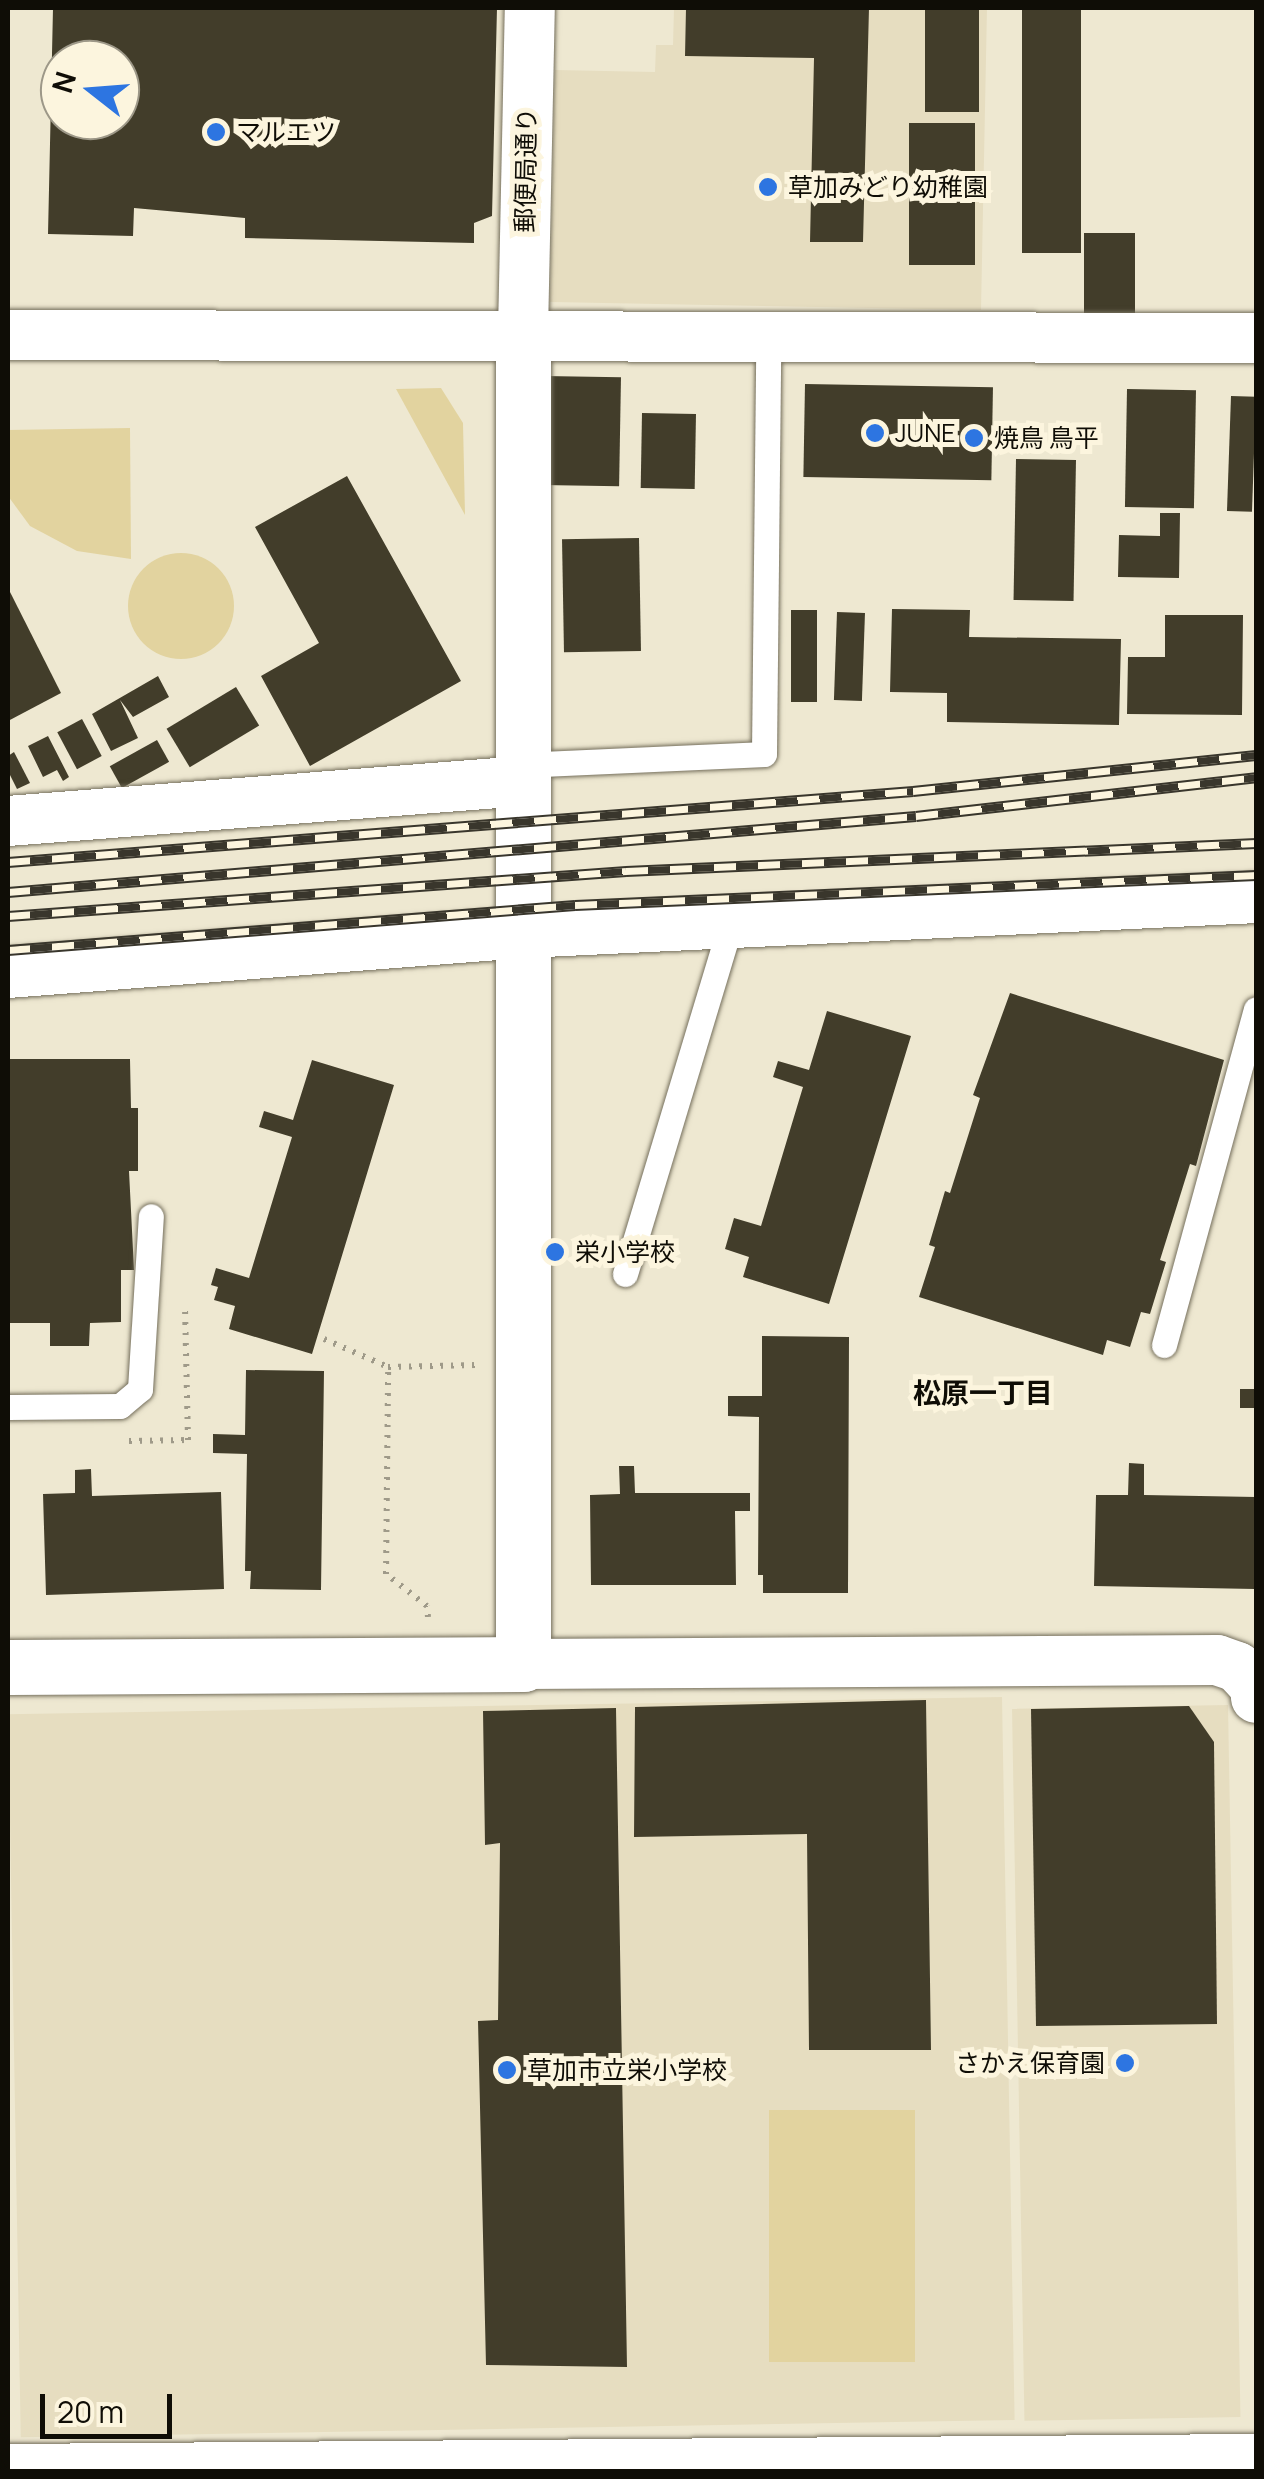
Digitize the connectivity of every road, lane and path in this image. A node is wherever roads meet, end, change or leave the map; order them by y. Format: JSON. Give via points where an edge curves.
{"nodes":[{"id":1,"x":530,"y":8,"type":"edge"},
{"id":2,"x":523,"y":334,"type":"junction"},
{"id":3,"x":8,"y":335,"type":"edge"},
{"id":4,"x":768,"y":338,"type":"junction"},
{"id":5,"x":1256,"y":338,"type":"edge"},
{"id":6,"x":533,"y":773,"type":"junction"},
{"id":7,"x":8,"y":821,"type":"edge"},
{"id":8,"x":1256,"y":898,"type":"edge"},
{"id":9,"x":732,"y":923,"type":"junction"},
{"id":10,"x":523,"y":933,"type":"junction"},
{"id":11,"x":8,"y":974,"type":"edge"},
{"id":12,"x":1256,"y":1009,"type":"edge"},
{"id":13,"x":151,"y":1216,"type":"dead end"},
{"id":14,"x":625,"y":1274,"type":"dead end"},
{"id":15,"x":324,"y":1339,"type":"dead end"},
{"id":16,"x":1164,"y":1345,"type":"dead end"},
{"id":17,"x":491,"y":1365,"type":"dead end"},
{"id":18,"x":388,"y":1367,"type":"junction"},
{"id":19,"x":8,"y":1407,"type":"edge"},
{"id":20,"x":430,"y":1628,"type":"dead end"},
{"id":21,"x":524,"y":1664,"type":"junction"},
{"id":22,"x":8,"y":1667,"type":"edge"},
{"id":23,"x":1256,"y":1698,"type":"edge"},
{"id":24,"x":1256,"y":2459,"type":"edge"},
{"id":25,"x":873,"y":2467,"type":"edge"},
{"id":26,"x":644,"y":2468,"type":"edge"},
{"id":27,"x":8,"y":2469,"type":"edge"}],
"edges":[{"from":1,"to":2,"type":"street","name":"郵便局通り"},
{"from":2,"to":3,"type":"street"},
{"from":2,"to":4,"type":"street"},
{"from":2,"to":6,"type":"street"},
{"from":4,"to":5,"type":"street"},
{"from":4,"to":6,"type":"lane","via":[[764,754]]},
{"from":6,"to":7,"type":"street"},
{"from":6,"to":10,"type":"street"},
{"from":8,"to":9,"type":"street"},
{"from":9,"to":10,"type":"street"},
{"from":9,"to":14,"type":"lane"},
{"from":10,"to":11,"type":"street"},
{"from":10,"to":21,"type":"street"},
{"from":12,"to":16,"type":"lane"},
{"from":13,"to":19,"type":"lane","via":[[140,1389],[120,1406]]},
{"from":15,"to":18,"type":"path"},
{"from":17,"to":18,"type":"path"},
{"from":18,"to":20,"type":"path","via":[[386,1574],[426,1606]]},
{"from":21,"to":22,"type":"street"},
{"from":21,"to":23,"type":"street","via":[[1217,1660],[1237,1666],[1255,1686]]},
{"from":24,"to":25,"type":"street"},
{"from":25,"to":26,"type":"street"},
{"from":26,"to":27,"type":"street"}]}
